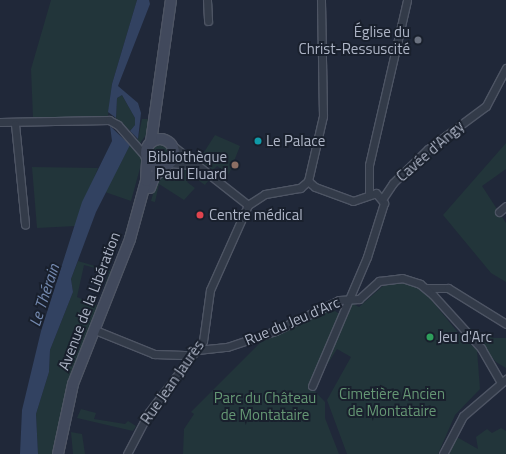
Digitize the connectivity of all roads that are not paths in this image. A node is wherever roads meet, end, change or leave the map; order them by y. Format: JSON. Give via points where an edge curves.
{"nodes":[{"id":1,"x":171,"y":0,"type":"edge"},
{"id":2,"x":207,"y":0,"type":"edge"},
{"id":3,"x":321,"y":0,"type":"edge"},
{"id":4,"x":407,"y":0,"type":"edge"},
{"id":5,"x":208,"y":21,"type":"dead end"},
{"id":6,"x":506,"y":68,"type":"edge"},
{"id":7,"x":155,"y":109,"type":"junction"},
{"id":8,"x":0,"y":122,"type":"edge"},
{"id":9,"x":15,"y":124,"type":"junction"},
{"id":10,"x":163,"y":138,"type":"junction"},
{"id":11,"x":135,"y":142,"type":"junction"},
{"id":12,"x":149,"y":143,"type":"junction"},
{"id":13,"x":173,"y":146,"type":"junction"},
{"id":14,"x":147,"y":158,"type":"junction"},
{"id":15,"x":168,"y":165,"type":"junction"},
{"id":16,"x":198,"y":168,"type":"junction"},
{"id":17,"x":308,"y":181,"type":"junction"},
{"id":18,"x":369,"y":194,"type":"junction"},
{"id":19,"x":384,"y":198,"type":"junction"},
{"id":20,"x":248,"y":205,"type":"junction"},
{"id":21,"x":506,"y":206,"type":"edge"},
{"id":22,"x":499,"y":212,"type":"dead end"},
{"id":23,"x":25,"y":225,"type":"dead end"},
{"id":24,"x":426,"y":288,"type":"junction"},
{"id":25,"x":349,"y":298,"type":"junction"},
{"id":26,"x":506,"y":324,"type":"edge"},
{"id":27,"x":97,"y":331,"type":"junction"},
{"id":28,"x":194,"y":353,"type":"junction"},
{"id":29,"x":504,"y":380,"type":"edge"},
{"id":30,"x":312,"y":386,"type":"dead end"},
{"id":31,"x":65,"y":427,"type":"junction"},
{"id":32,"x":58,"y":454,"type":"edge"},
{"id":33,"x":64,"y":454,"type":"edge"},
{"id":34,"x":127,"y":454,"type":"edge"},
{"id":35,"x":443,"y":454,"type":"edge"}],
"edges":[{"from":1,"to":7,"type":"main road"},
{"from":2,"to":5,"type":"street"},
{"from":3,"to":17,"type":"street","via":[[323,116]]},
{"from":4,"to":18,"type":"street","via":[[368,169]]},
{"from":6,"to":19,"type":"street","name":"Cavée d'Angy","via":[[486,106],[428,149],[393,182]]},
{"from":7,"to":10,"type":"main road","via":[[156,128]]},
{"from":7,"to":12,"type":"main road"},
{"from":8,"to":9,"type":"street"},
{"from":9,"to":11,"type":"street","via":[[107,120],[116,123]]},
{"from":9,"to":23,"type":"street"},
{"from":10,"to":12,"type":"main road"},
{"from":10,"to":13,"type":"main road"},
{"from":11,"to":12,"type":"street"},
{"from":11,"to":14,"type":"street"},
{"from":12,"to":14,"type":"main road"},
{"from":13,"to":15,"type":"main road","via":[[174,156]]},
{"from":13,"to":16,"type":"street"},
{"from":14,"to":15,"type":"main road","via":[[155,166]]},
{"from":14,"to":27,"type":"main road","name":"Avenue de la Libération","via":[[146,181],[130,239]]},
{"from":15,"to":16,"type":"street"},
{"from":15,"to":27,"type":"main road","name":"Avenue de la Libération","via":[[153,179],[131,255]]},
{"from":16,"to":20,"type":"street"},
{"from":17,"to":18,"type":"street","via":[[315,187],[353,201]]},
{"from":17,"to":20,"type":"street","via":[[300,188],[265,194]]},
{"from":18,"to":19,"type":"street","via":[[376,193]]},
{"from":19,"to":25,"type":"street","via":[[380,222]]},
{"from":20,"to":28,"type":"street","name":"Rue Jean Jaurès","via":[[210,290],[204,338]]},
{"from":21,"to":22,"type":"street"},
{"from":24,"to":25,"type":"street","name":"Rue du Jeu d'Arc","via":[[406,279],[391,278],[376,283],[360,298]]},
{"from":24,"to":26,"type":"street","via":[[448,288]]},
{"from":24,"to":29,"type":"street","name":"Rue du Jeu d'Arc","via":[[481,348]]},
{"from":25,"to":28,"type":"street","name":"Rue du Jeu d'Arc","via":[[231,346]]},
{"from":25,"to":30,"type":"street"},
{"from":27,"to":28,"type":"street","name":"Rue du Jeu d'Arc","via":[[154,354]]},
{"from":27,"to":31,"type":"main road","name":"Avenue de la Libération","via":[[73,384]]},
{"from":28,"to":34,"type":"street","name":"Rue Jean Jaurès","via":[[149,412]]},
{"from":29,"to":35,"type":"street","via":[[463,416]]},
{"from":31,"to":32,"type":"main road","name":"Avenue de la Libération"},
{"from":31,"to":33,"type":"main road","name":"Avenue de la Libération"}]}
